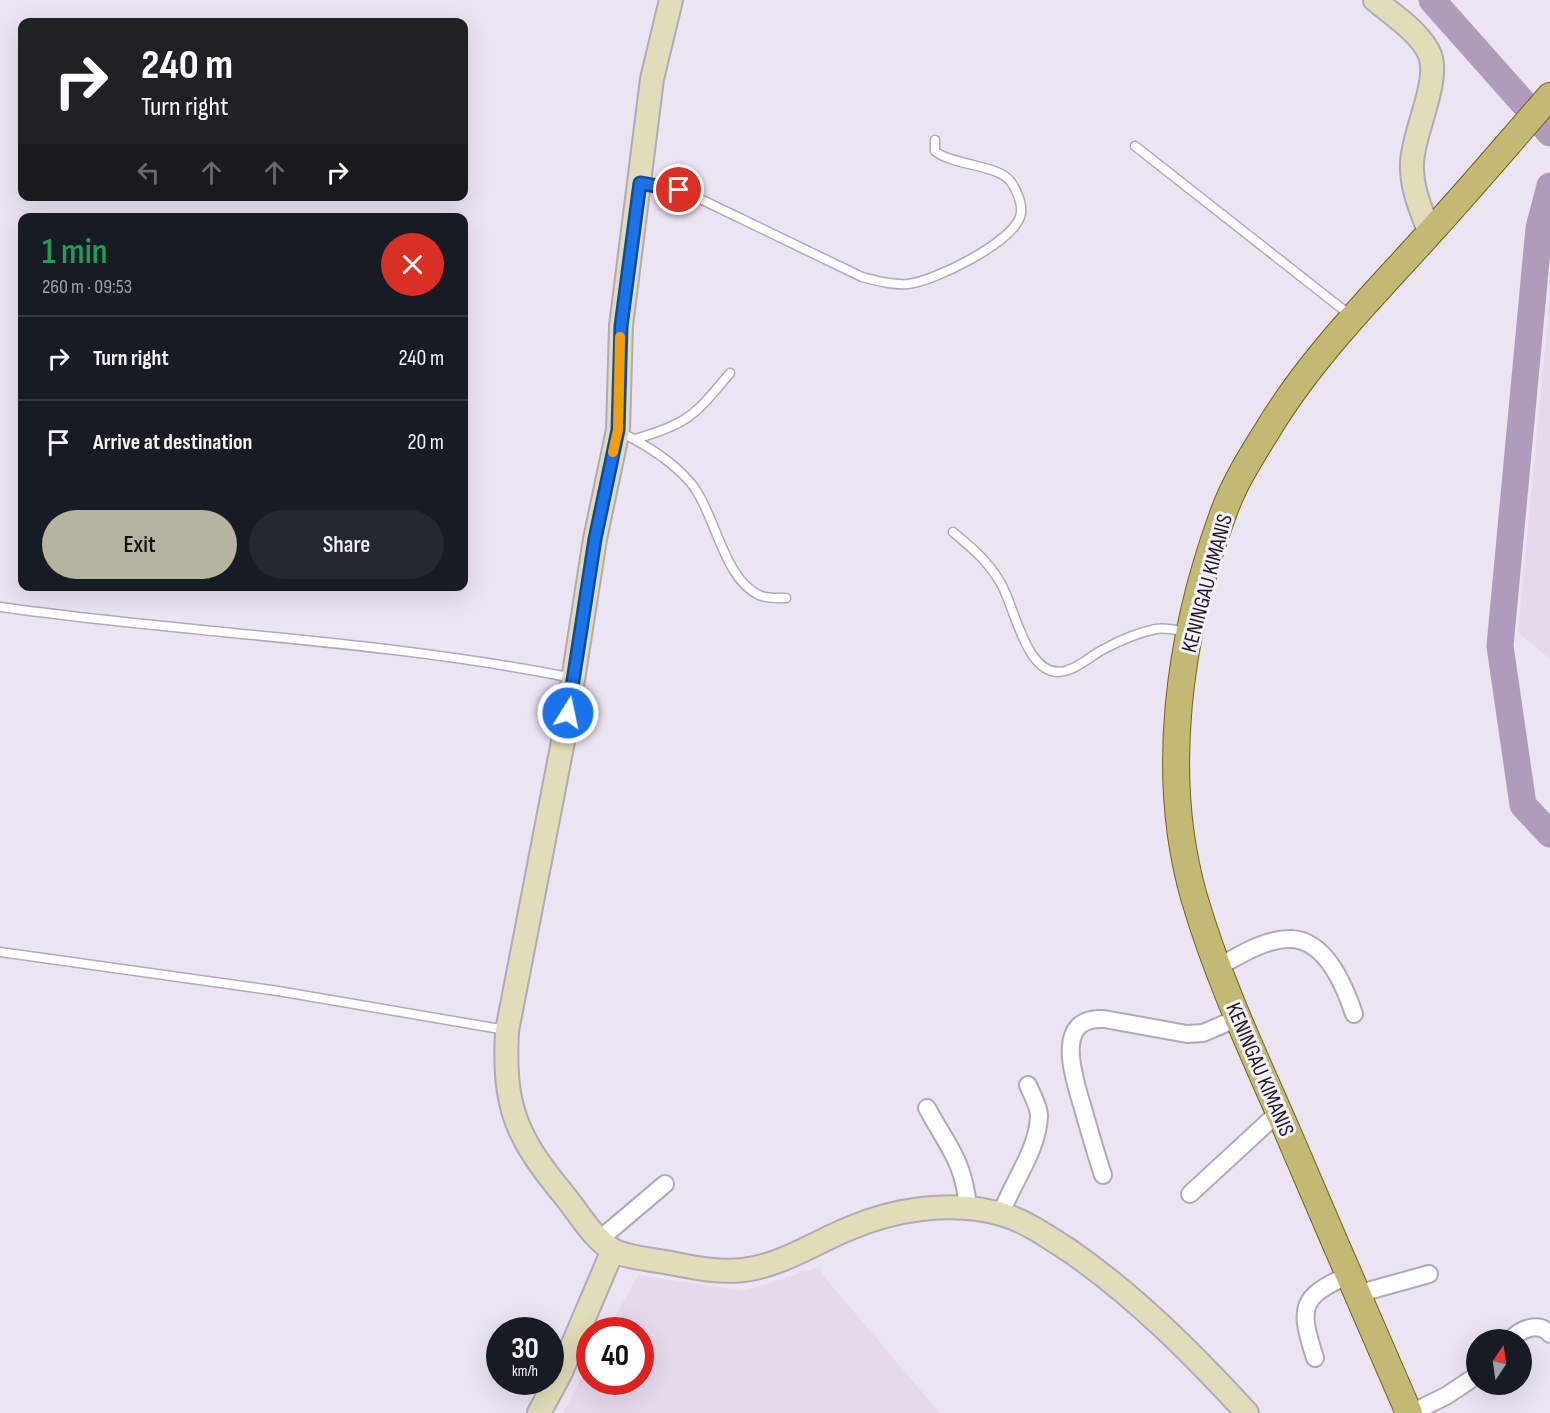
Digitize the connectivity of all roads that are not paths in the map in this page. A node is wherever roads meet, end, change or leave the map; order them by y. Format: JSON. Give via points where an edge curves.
{"nodes":[{"id":1,"x":671,"y":0,"type":"edge"},
{"id":2,"x":1375,"y":0,"type":"edge"},
{"id":3,"x":1550,"y":96,"type":"edge"},
{"id":4,"x":935,"y":140,"type":"dead end"},
{"id":5,"x":1135,"y":146,"type":"dead end"},
{"id":6,"x":640,"y":183,"type":"junction"},
{"id":7,"x":1430,"y":233,"type":"junction"},
{"id":8,"x":1352,"y":318,"type":"junction"},
{"id":9,"x":729,"y":373,"type":"dead end"},
{"id":10,"x":627,"y":435,"type":"junction"},
{"id":11,"x":953,"y":532,"type":"dead end"},
{"id":12,"x":786,"y":598,"type":"dead end"},
{"id":13,"x":0,"y":607,"type":"edge"},
{"id":14,"x":1189,"y":632,"type":"junction"},
{"id":15,"x":574,"y":678,"type":"junction"},
{"id":16,"x":0,"y":952,"type":"edge"},
{"id":17,"x":1218,"y":967,"type":"junction"},
{"id":18,"x":1354,"y":1014,"type":"dead end"},
{"id":19,"x":1238,"y":1018,"type":"junction"},
{"id":20,"x":507,"y":1030,"type":"junction"},
{"id":21,"x":1028,"y":1085,"type":"dead end"},
{"id":22,"x":927,"y":1108,"type":"dead end"},
{"id":23,"x":1279,"y":1112,"type":"junction"},
{"id":24,"x":1102,"y":1175,"type":"dead end"},
{"id":25,"x":665,"y":1184,"type":"dead end"},
{"id":26,"x":1190,"y":1194,"type":"dead end"},
{"id":27,"x":968,"y":1208,"type":"junction"},
{"id":28,"x":1001,"y":1214,"type":"junction"},
{"id":29,"x":607,"y":1245,"type":"junction"},
{"id":30,"x":1429,"y":1274,"type":"dead end"},
{"id":31,"x":1353,"y":1284,"type":"junction"},
{"id":32,"x":1525,"y":1329,"type":"edge"},
{"id":33,"x":1550,"y":1334,"type":"edge"},
{"id":34,"x":1315,"y":1358,"type":"dead end"},
{"id":35,"x":1466,"y":1383,"type":"edge"},
{"id":36,"x":538,"y":1413,"type":"edge"},
{"id":37,"x":1246,"y":1413,"type":"edge"},
{"id":38,"x":1410,"y":1413,"type":"edge"}],
"edges":[{"from":1,"to":6,"type":"street","via":[[652,79]]},
{"from":2,"to":7,"type":"street","via":[[1418,39],[1431,57],[1430,83],[1412,162],[1413,184]]},
{"from":3,"to":7,"type":"main road","name":"KENINGAU KIMANIS"},
{"from":4,"to":6,"type":"lane","via":[[935,151],[942,157],[1010,179],[1019,197],[1020,216],[1010,232],[971,258],[909,284],[886,284],[862,277],[692,195]]},
{"from":5,"to":8,"type":"lane"},
{"from":6,"to":10,"type":"street","via":[[621,326]]},
{"from":7,"to":8,"type":"main road","name":"KENINGAU KIMANIS"},
{"from":8,"to":14,"type":"main road","name":"KENINGAU KIMANIS","via":[[1287,400],[1244,471],[1223,513]]},
{"from":9,"to":10,"type":"lane","via":[[692,416],[672,429]]},
{"from":10,"to":12,"type":"lane","via":[[652,448],[691,483],[730,563],[748,588],[760,596]]},
{"from":10,"to":15,"type":"street","via":[[595,539]]},
{"from":11,"to":14,"type":"lane","via":[[989,564],[1035,660],[1045,669],[1062,672],[1082,665],[1104,649],[1158,629]]},
{"from":13,"to":15,"type":"lane","via":[[290,638]]},
{"from":14,"to":17,"type":"main road","name":"KENINGAU KIMANIS","via":[[1179,707],[1180,817],[1194,896]]},
{"from":15,"to":20,"type":"street"},
{"from":16,"to":20,"type":"lane","via":[[278,991]]},
{"from":17,"to":18,"type":"street","via":[[1247,951],[1293,939],[1317,950],[1335,972]]},
{"from":17,"to":19,"type":"main road","name":"KENINGAU KIMANIS"},
{"from":19,"to":23,"type":"main road","name":"KENINGAU KIMANIS"},
{"from":19,"to":24,"type":"street","via":[[1187,1034],[1104,1018],[1092,1018],[1078,1026],[1070,1060]]},
{"from":20,"to":29,"type":"street","via":[[509,1106],[521,1137],[542,1169]]},
{"from":21,"to":28,"type":"street","via":[[1037,1107],[1038,1123]]},
{"from":22,"to":27,"type":"street","via":[[958,1160],[966,1183]]},
{"from":23,"to":26,"type":"street"},
{"from":23,"to":31,"type":"main road","name":"KENINGAU KIMANIS"},
{"from":25,"to":29,"type":"street"},
{"from":27,"to":28,"type":"street"},
{"from":27,"to":29,"type":"street","via":[[916,1209],[881,1216],[809,1248],[744,1270],[701,1269]]},
{"from":28,"to":37,"type":"street","via":[[1040,1231],[1129,1295]]},
{"from":29,"to":36,"type":"street","via":[[561,1372]]},
{"from":30,"to":31,"type":"street"},
{"from":31,"to":34,"type":"street","via":[[1322,1287],[1311,1297],[1305,1319]]},
{"from":31,"to":38,"type":"main road","name":"KENINGAU KIMANIS"},
{"from":32,"to":33,"type":"street","via":[[1545,1329]]},
{"from":35,"to":38,"type":"street"}]}
